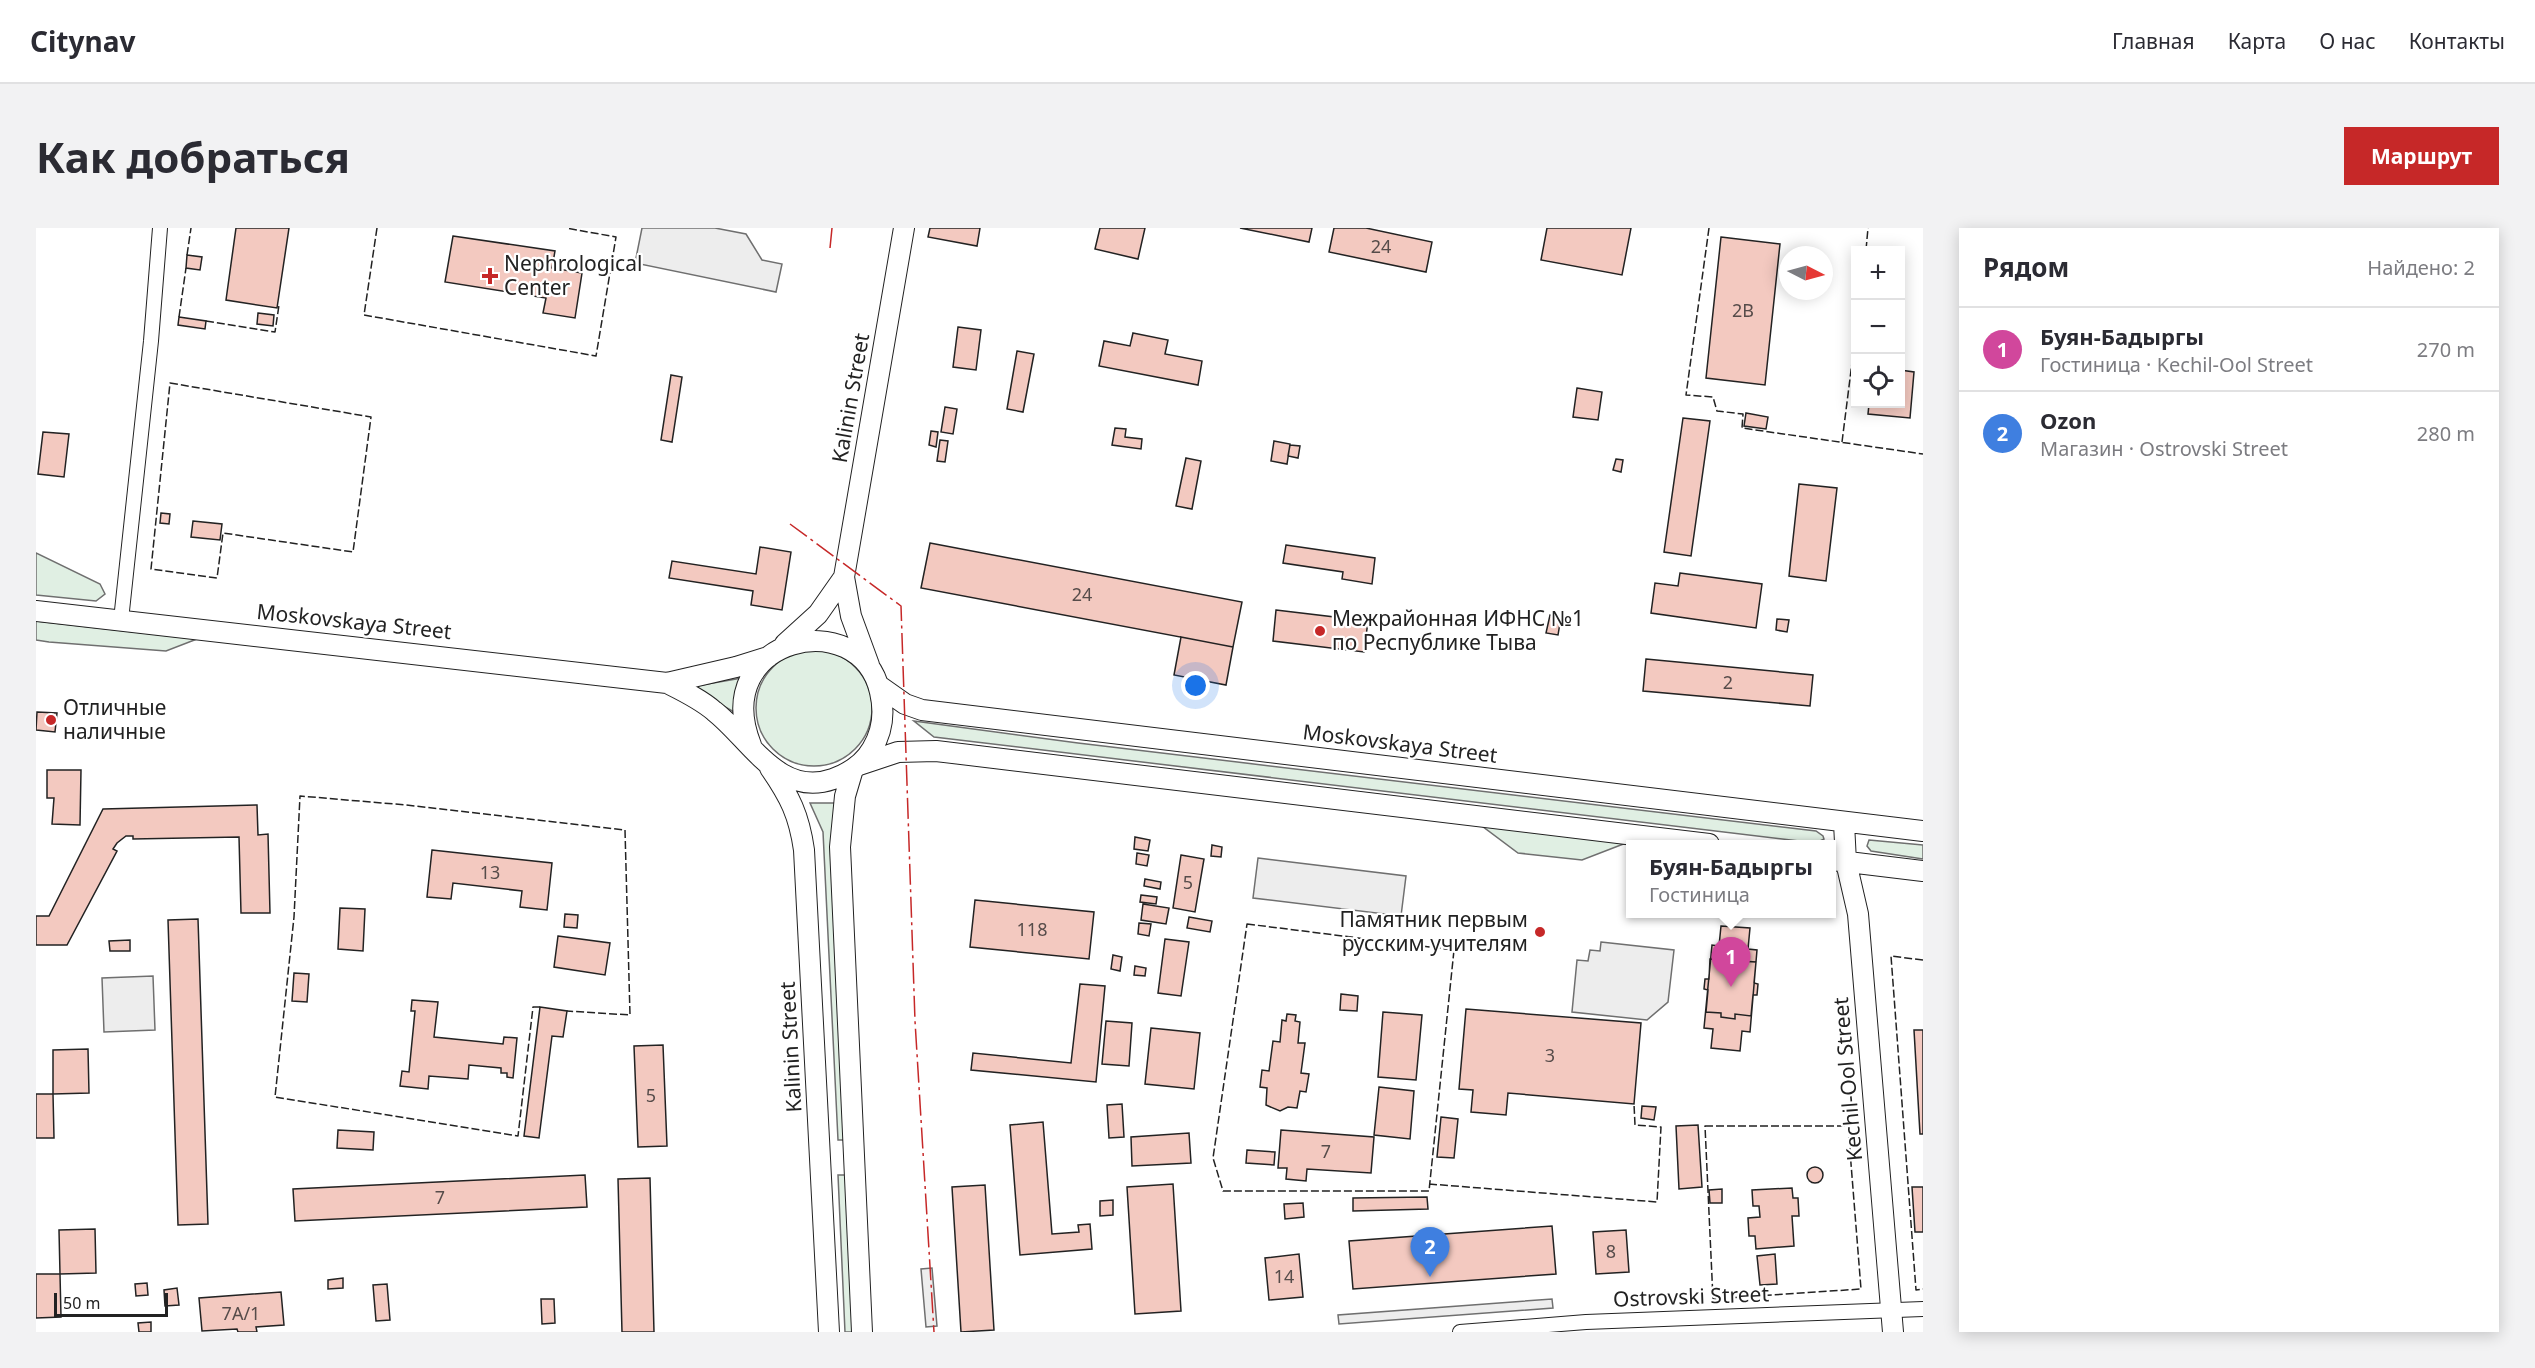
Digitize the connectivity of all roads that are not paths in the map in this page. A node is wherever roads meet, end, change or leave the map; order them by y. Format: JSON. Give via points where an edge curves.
{"nodes":[{"id":1,"x":160,"y":228,"type":"edge"},
{"id":2,"x":904,"y":228,"type":"edge"},
{"id":3,"x":844,"y":576,"type":"junction"},
{"id":4,"x":36,"y":611,"type":"edge"},
{"id":5,"x":121,"y":620,"type":"junction"},
{"id":6,"x":772,"y":654,"type":"junction"},
{"id":7,"x":875,"y":679,"type":"junction"},
{"id":8,"x":667,"y":683,"type":"junction"},
{"id":9,"x":751,"y":745,"type":"junction"},
{"id":10,"x":856,"y":767,"type":"junction"},
{"id":11,"x":770,"y":768,"type":"junction"},
{"id":12,"x":1844,"y":823,"type":"junction"},
{"id":13,"x":1923,"y":831,"type":"edge"},
{"id":14,"x":1676,"y":840,"type":"edge"},
{"id":15,"x":1839,"y":861,"type":"edge"},
{"id":16,"x":1923,"y":871,"type":"edge"},
{"id":17,"x":854,"y":1147,"type":"junction"},
{"id":18,"x":821,"y":1149,"type":"junction"},
{"id":19,"x":1923,"y":1309,"type":"edge"},
{"id":20,"x":1892,"y":1310,"type":"junction"},
{"id":21,"x":829,"y":1332,"type":"edge"},
{"id":22,"x":862,"y":1332,"type":"edge"},
{"id":23,"x":1460,"y":1332,"type":"edge"},
{"id":24,"x":1893,"y":1332,"type":"edge"}],
"edges":[{"from":1,"to":5,"type":"street"},
{"from":2,"to":3,"type":"main road","name":"Kalinin Street"},
{"from":3,"to":6,"type":"main road","name":"Kalinin Street","via":[[818,614]]},
{"from":3,"to":7,"type":"main road","name":"Kalinin Street","via":[[851,616]]},
{"from":4,"to":5,"type":"main road","name":"Moskovskaya Street"},
{"from":5,"to":8,"type":"main road","name":"Moskovskaya Street"},
{"from":6,"to":7,"type":"main road","via":[[792,644],[828,642],[853,654]]},
{"from":6,"to":8,"type":"main road","name":"Moskovskaya Street"},
{"from":6,"to":9,"type":"main road","via":[[748,682],[744,698],[742,714]]},
{"from":7,"to":10,"type":"main road","via":[[883,705],[882,723],[877,740]]},
{"from":7,"to":12,"type":"main road","name":"Moskovskaya Street","via":[[905,704],[931,711]]},
{"from":8,"to":9,"type":"main road","name":"Moskovskaya Street","via":[[715,711]]},
{"from":9,"to":11,"type":"main road"},
{"from":10,"to":11,"type":"main road","via":[[827,781],[807,782]]},
{"from":10,"to":14,"type":"main road","via":[[898,752],[936,751]]},
{"from":10,"to":17,"type":"main road","via":[[844,796],[840,847]]},
{"from":11,"to":18,"type":"main road","name":"Kalinin Street","via":[[793,804],[804,850]]},
{"from":12,"to":13,"type":"main road","name":"Moskovskaya Street"},
{"from":12,"to":15,"type":"main road","name":"Kechil-Ool Street"},
{"from":15,"to":16,"type":"main road"},
{"from":15,"to":20,"type":"main road","name":"Kechil-Ool Street","via":[[1858,914]]},
{"from":17,"to":18,"type":"main road"},
{"from":17,"to":22,"type":"main road"},
{"from":18,"to":21,"type":"main road","name":"Kalinin Street"},
{"from":19,"to":20,"type":"street","name":"Ostrovski Street"},
{"from":20,"to":23,"type":"street","name":"Ostrovski Street","via":[[1586,1322]]},
{"from":20,"to":24,"type":"main road","name":"Kechil-Ool Street"}]}
